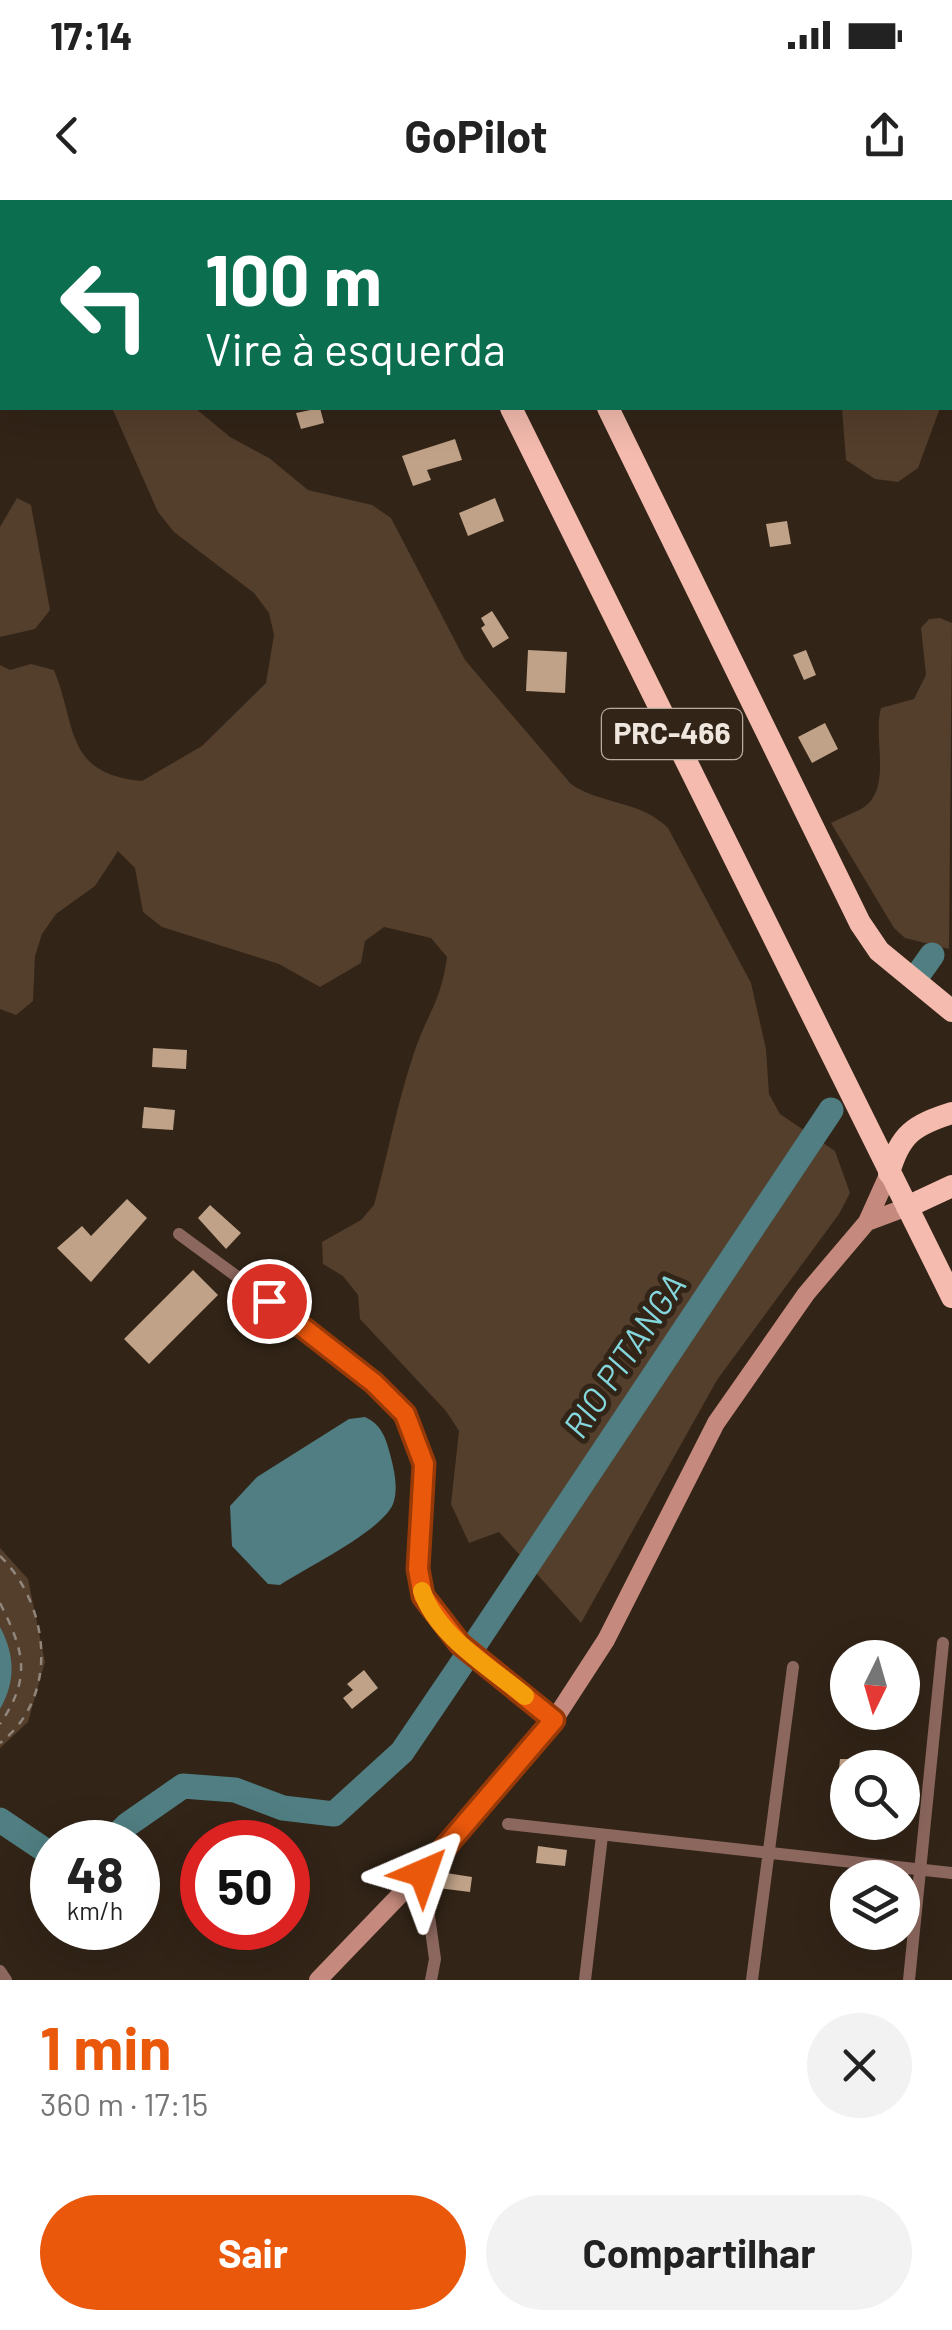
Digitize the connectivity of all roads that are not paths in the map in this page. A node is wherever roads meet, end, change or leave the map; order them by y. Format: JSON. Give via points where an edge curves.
{"nodes":[{"id":1,"x":512,"y":410,"type":"edge"},
{"id":2,"x":609,"y":410,"type":"edge"},
{"id":3,"x":952,"y":1011,"type":"edge"},
{"id":4,"x":952,"y":1113,"type":"edge"},
{"id":5,"x":889,"y":1173,"type":"junction"},
{"id":6,"x":952,"y":1186,"type":"edge"},
{"id":7,"x":907,"y":1207,"type":"junction"},
{"id":8,"x":867,"y":1222,"type":"junction"},
{"id":9,"x":179,"y":1234,"type":"dead end"},
{"id":10,"x":952,"y":1298,"type":"edge"},
{"id":11,"x":943,"y":1643,"type":"dead end"},
{"id":12,"x":793,"y":1667,"type":"dead end"},
{"id":13,"x":554,"y":1720,"type":"junction"},
{"id":14,"x":508,"y":1824,"type":"dead end"},
{"id":15,"x":602,"y":1836,"type":"junction"},
{"id":16,"x":768,"y":1853,"type":"junction"},
{"id":17,"x":919,"y":1860,"type":"edge"},
{"id":18,"x":830,"y":1861,"type":"edge"},
{"id":19,"x":920,"y":1872,"type":"edge"},
{"id":20,"x":423,"y":1873,"type":"junction"},
{"id":21,"x":952,"y":1873,"type":"edge"},
{"id":22,"x":912,"y":1950,"type":"edge"},
{"id":23,"x":0,"y":1971,"type":"edge"},
{"id":24,"x":6,"y":1980,"type":"edge"},
{"id":25,"x":318,"y":1980,"type":"edge"},
{"id":26,"x":432,"y":1980,"type":"edge"},
{"id":27,"x":584,"y":1980,"type":"edge"},
{"id":28,"x":752,"y":1980,"type":"edge"},
{"id":29,"x":909,"y":1980,"type":"edge"}],
"edges":[{"from":1,"to":5,"type":"highway","number":"PRC-466"},
{"from":2,"to":3,"type":"highway","number":"PRC-466","via":[[860,924],[878,950]]},
{"from":4,"to":5,"type":"highway","via":[[899,1141]]},
{"from":5,"to":7,"type":"highway","number":"PRC-466"},
{"from":5,"to":8,"type":"main road"},
{"from":6,"to":7,"type":"highway"},
{"from":7,"to":8,"type":"main road"},
{"from":7,"to":10,"type":"highway","number":"PRC-466"},
{"from":8,"to":13,"type":"main road","via":[[806,1294],[716,1423],[606,1640]]},
{"from":9,"to":13,"type":"street","via":[[329,1346],[405,1414],[424,1464],[418,1569],[423,1596],[460,1644]]},
{"from":11,"to":17,"type":"street"},
{"from":12,"to":16,"type":"street"},
{"from":13,"to":20,"type":"main road"},
{"from":14,"to":15,"type":"street"},
{"from":15,"to":16,"type":"street"},
{"from":15,"to":27,"type":"street"},
{"from":16,"to":18,"type":"street"},
{"from":16,"to":28,"type":"street"},
{"from":19,"to":21,"type":"street"},
{"from":20,"to":25,"type":"main road"},
{"from":20,"to":26,"type":"street"},
{"from":22,"to":29,"type":"street"},
{"from":23,"to":24,"type":"street"}]}
